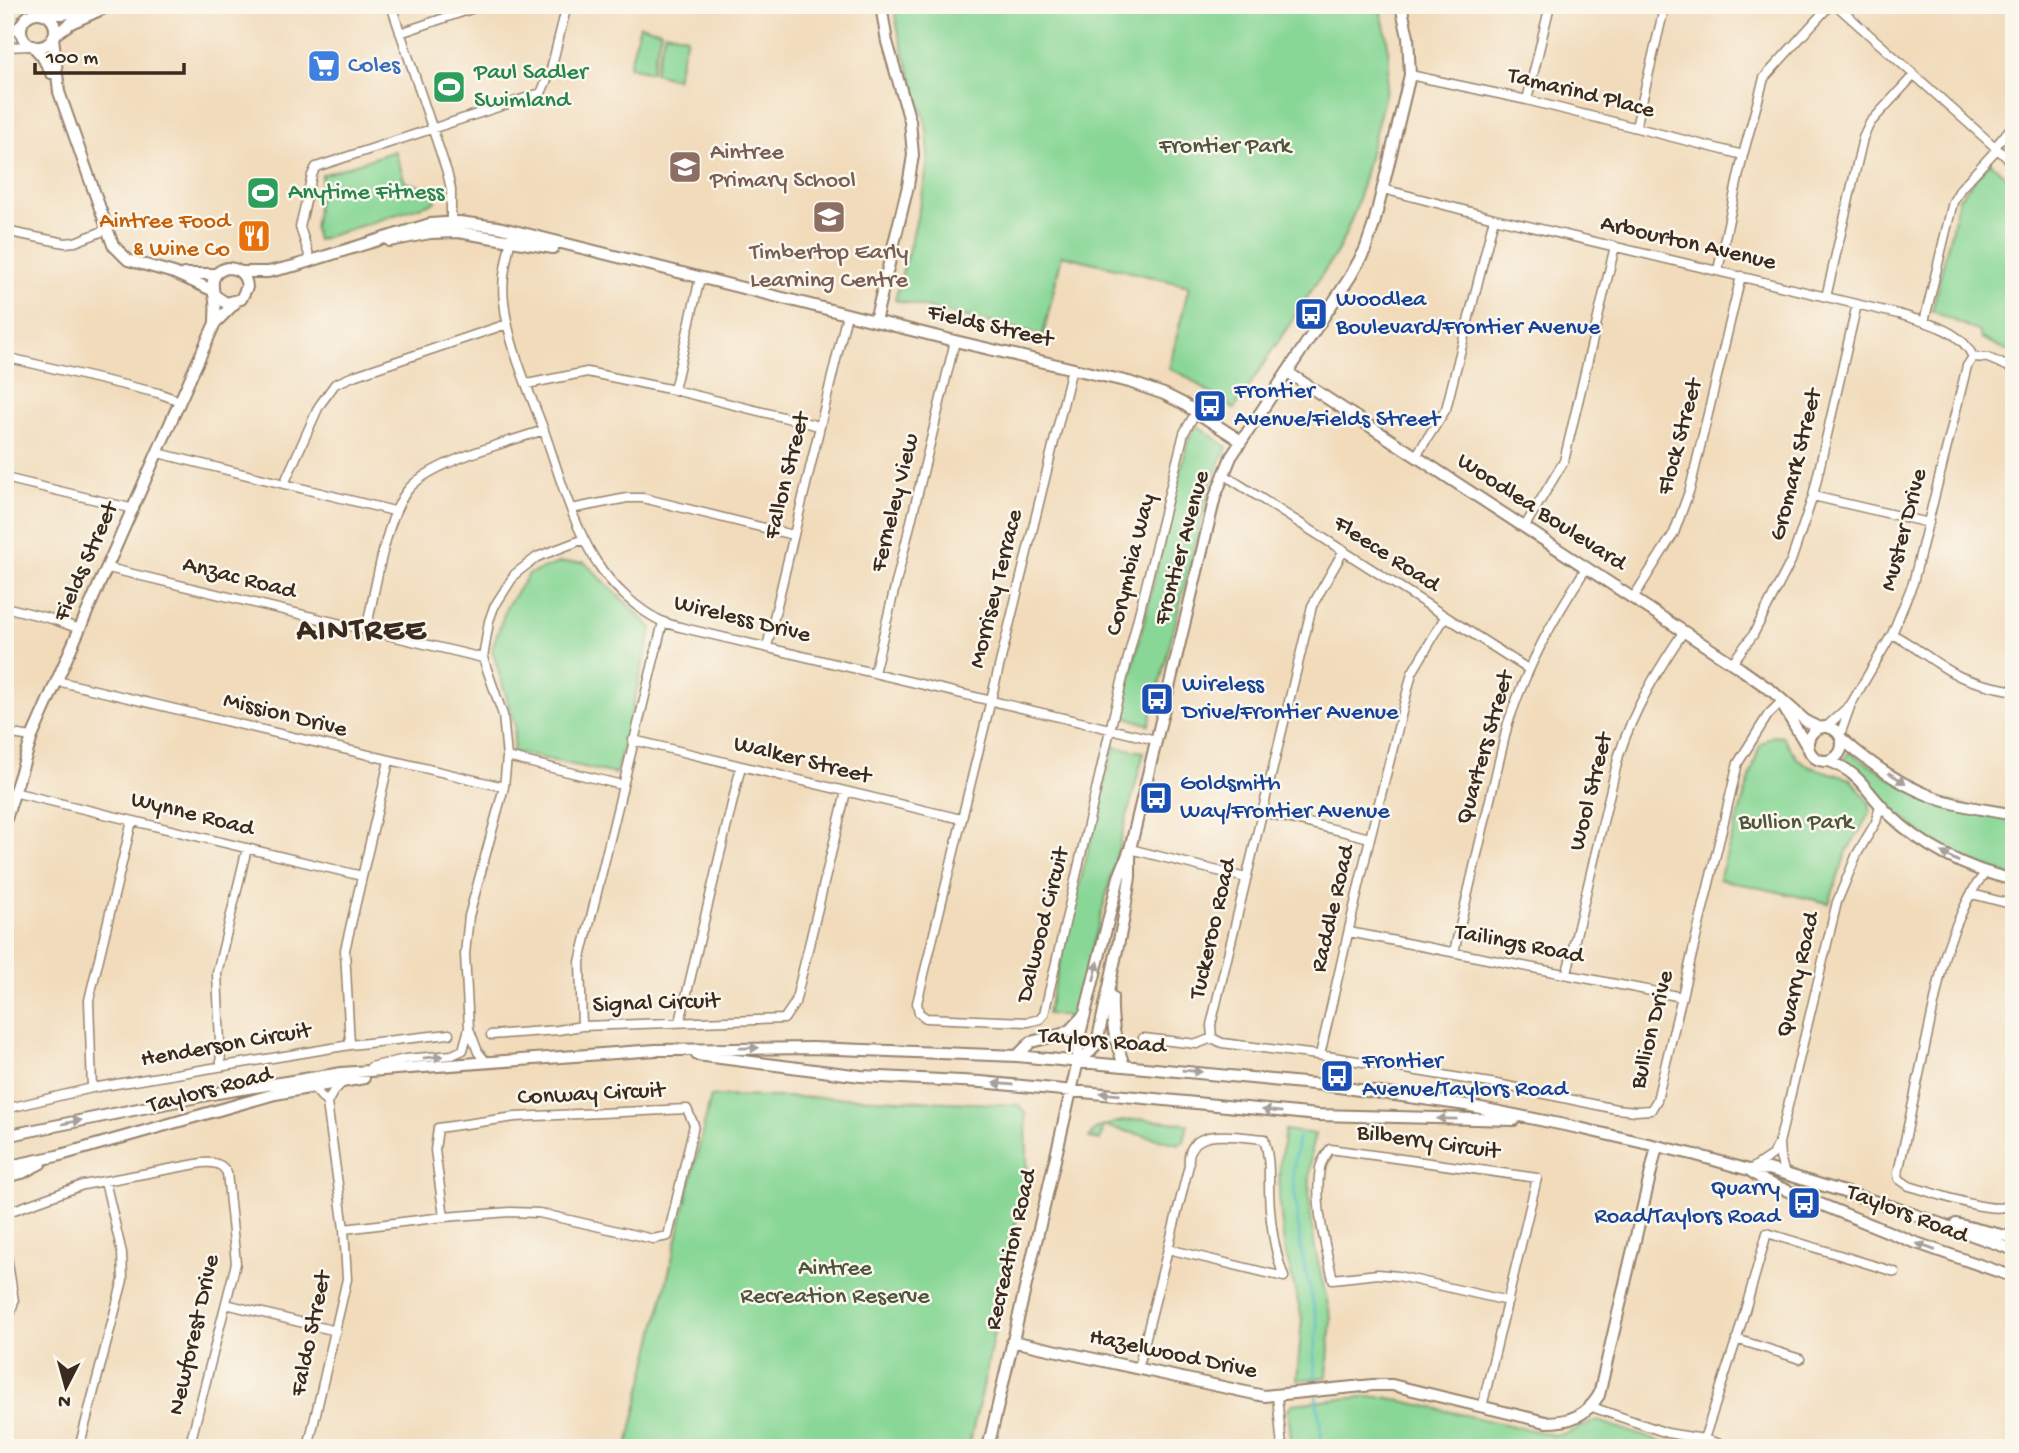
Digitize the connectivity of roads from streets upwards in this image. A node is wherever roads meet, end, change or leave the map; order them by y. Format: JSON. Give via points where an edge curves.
{"nodes":[{"id":1,"x":24,"y":5,"type":"edge"},
{"id":2,"x":391,"y":5,"type":"edge"},
{"id":3,"x":483,"y":5,"type":"edge"},
{"id":4,"x":567,"y":5,"type":"edge"},
{"id":5,"x":881,"y":5,"type":"edge"},
{"id":6,"x":1401,"y":5,"type":"edge"},
{"id":7,"x":1549,"y":5,"type":"edge"},
{"id":8,"x":1670,"y":5,"type":"edge"},
{"id":9,"x":1830,"y":5,"type":"edge"},
{"id":10,"x":1836,"y":5,"type":"edge"},
{"id":11,"x":109,"y":6,"type":"edge"},
{"id":12,"x":40,"y":10,"type":"edge"},
{"id":13,"x":22,"y":23,"type":"junction"},
{"id":14,"x":400,"y":33,"type":"junction"},
{"id":15,"x":54,"y":36,"type":"junction"},
{"id":16,"x":5,"y":37,"type":"edge"},
{"id":17,"x":32,"y":46,"type":"junction"},
{"id":18,"x":5,"y":47,"type":"edge"},
{"id":19,"x":51,"y":73,"type":"joint"},
{"id":20,"x":1409,"y":75,"type":"junction"},
{"id":21,"x":1913,"y":76,"type":"junction"},
{"id":22,"x":59,"y":92,"type":"junction"},
{"id":23,"x":1527,"y":100,"type":"junction"},
{"id":24,"x":2014,"y":124,"type":"edge"},
{"id":25,"x":1636,"y":127,"type":"junction"},
{"id":26,"x":433,"y":128,"type":"junction"},
{"id":27,"x":1996,"y":148,"type":"junction"},
{"id":28,"x":1743,"y":155,"type":"junction"},
{"id":29,"x":2014,"y":164,"type":"edge"},
{"id":30,"x":1383,"y":189,"type":"junction"},
{"id":31,"x":1494,"y":218,"type":"junction"},
{"id":32,"x":451,"y":227,"type":"junction"},
{"id":33,"x":106,"y":230,"type":"junction"},
{"id":34,"x":5,"y":231,"type":"edge"},
{"id":35,"x":512,"y":235,"type":"junction"},
{"id":36,"x":1615,"y":246,"type":"junction"},
{"id":37,"x":311,"y":261,"type":"junction"},
{"id":38,"x":1718,"y":270,"type":"junction"},
{"id":39,"x":241,"y":272,"type":"junction"},
{"id":40,"x":268,"y":272,"type":"junction"},
{"id":41,"x":174,"y":273,"type":"junction"},
{"id":42,"x":216,"y":274,"type":"junction"},
{"id":43,"x":1741,"y":276,"type":"junction"},
{"id":44,"x":700,"y":278,"type":"junction"},
{"id":45,"x":247,"y":288,"type":"junction"},
{"id":46,"x":213,"y":292,"type":"junction"},
{"id":47,"x":1826,"y":296,"type":"junction"},
{"id":48,"x":236,"y":302,"type":"junction"},
{"id":49,"x":1857,"y":304,"type":"junction"},
{"id":50,"x":847,"y":314,"type":"junction"},
{"id":51,"x":875,"y":321,"type":"junction"},
{"id":52,"x":1924,"y":322,"type":"junction"},
{"id":53,"x":215,"y":323,"type":"junction"},
{"id":54,"x":507,"y":324,"type":"junction"},
{"id":55,"x":955,"y":341,"type":"junction"},
{"id":56,"x":5,"y":357,"type":"edge"},
{"id":57,"x":1973,"y":357,"type":"junction"},
{"id":58,"x":1072,"y":368,"type":"junction"},
{"id":59,"x":2014,"y":369,"type":"edge"},
{"id":60,"x":1287,"y":372,"type":"junction"},
{"id":61,"x":527,"y":384,"type":"junction"},
{"id":62,"x":674,"y":390,"type":"junction"},
{"id":63,"x":180,"y":401,"type":"junction"},
{"id":64,"x":1196,"y":412,"type":"junction"},
{"id":65,"x":819,"y":426,"type":"junction"},
{"id":66,"x":544,"y":430,"type":"junction"},
{"id":67,"x":1241,"y":441,"type":"junction"},
{"id":68,"x":158,"y":453,"type":"junction"},
{"id":69,"x":1416,"y":456,"type":"junction"},
{"id":70,"x":1223,"y":474,"type":"junction"},
{"id":71,"x":5,"y":478,"type":"edge"},
{"id":72,"x":284,"y":484,"type":"junction"},
{"id":73,"x":1812,"y":496,"type":"junction"},
{"id":74,"x":134,"y":509,"type":"junction"},
{"id":75,"x":571,"y":509,"type":"junction"},
{"id":76,"x":394,"y":511,"type":"junction"},
{"id":77,"x":1929,"y":523,"type":"junction"},
{"id":78,"x":1525,"y":526,"type":"junction"},
{"id":79,"x":793,"y":535,"type":"junction"},
{"id":80,"x":584,"y":539,"type":"junction"},
{"id":81,"x":1344,"y":551,"type":"junction"},
{"id":82,"x":108,"y":568,"type":"junction"},
{"id":83,"x":1587,"y":568,"type":"junction"},
{"id":84,"x":1633,"y":598,"type":"junction"},
{"id":85,"x":5,"y":607,"type":"edge"},
{"id":86,"x":1446,"y":617,"type":"junction"},
{"id":87,"x":663,"y":622,"type":"junction"},
{"id":88,"x":80,"y":629,"type":"junction"},
{"id":89,"x":366,"y":630,"type":"junction"},
{"id":90,"x":1684,"y":631,"type":"junction"},
{"id":91,"x":1892,"y":634,"type":"junction"},
{"id":92,"x":767,"y":647,"type":"junction"},
{"id":93,"x":483,"y":658,"type":"junction"},
{"id":94,"x":1732,"y":663,"type":"junction"},
{"id":95,"x":1528,"y":669,"type":"junction"},
{"id":96,"x":874,"y":673,"type":"junction"},
{"id":97,"x":57,"y":681,"type":"junction"},
{"id":98,"x":2014,"y":691,"type":"edge"},
{"id":99,"x":990,"y":701,"type":"junction"},
{"id":100,"x":1782,"y":701,"type":"junction"},
{"id":101,"x":1851,"y":704,"type":"junction"},
{"id":102,"x":1823,"y":727,"type":"junction"},
{"id":103,"x":1110,"y":730,"type":"junction"},
{"id":104,"x":5,"y":733,"type":"edge"},
{"id":105,"x":32,"y":737,"type":"junction"},
{"id":106,"x":1841,"y":737,"type":"junction"},
{"id":107,"x":633,"y":740,"type":"junction"},
{"id":108,"x":1156,"y":740,"type":"junction"},
{"id":109,"x":1809,"y":751,"type":"junction"},
{"id":110,"x":508,"y":757,"type":"junction"},
{"id":111,"x":390,"y":761,"type":"junction"},
{"id":112,"x":1829,"y":761,"type":"junction"},
{"id":113,"x":741,"y":766,"type":"junction"},
{"id":114,"x":622,"y":785,"type":"junction"},
{"id":115,"x":503,"y":787,"type":"junction"},
{"id":116,"x":13,"y":792,"type":"junction"},
{"id":117,"x":846,"y":792,"type":"junction"},
{"id":118,"x":1880,"y":804,"type":"junction"},
{"id":119,"x":1262,"y":811,"type":"junction"},
{"id":120,"x":2014,"y":815,"type":"edge"},
{"id":121,"x":1892,"y":817,"type":"junction"},
{"id":122,"x":961,"y":819,"type":"junction"},
{"id":123,"x":132,"y":821,"type":"junction"},
{"id":124,"x":5,"y":822,"type":"edge"},
{"id":125,"x":1876,"y":822,"type":"junction"},
{"id":126,"x":1370,"y":838,"type":"junction"},
{"id":127,"x":247,"y":848,"type":"junction"},
{"id":128,"x":1130,"y":849,"type":"junction"},
{"id":129,"x":1975,"y":870,"type":"junction"},
{"id":130,"x":1987,"y":873,"type":"junction"},
{"id":131,"x":362,"y":876,"type":"junction"},
{"id":132,"x":1246,"y":878,"type":"junction"},
{"id":133,"x":2014,"y":880,"type":"edge"},
{"id":134,"x":1974,"y":890,"type":"junction"},
{"id":135,"x":2014,"y":905,"type":"edge"},
{"id":136,"x":1349,"y":932,"type":"junction"},
{"id":137,"x":1454,"y":952,"type":"junction"},
{"id":138,"x":1114,"y":966,"type":"junction"},
{"id":139,"x":1567,"y":973,"type":"junction"},
{"id":140,"x":1682,"y":997,"type":"junction"},
{"id":141,"x":1085,"y":1015,"type":"junction"},
{"id":142,"x":680,"y":1022,"type":"junction"},
{"id":143,"x":582,"y":1026,"type":"junction"},
{"id":144,"x":469,"y":1028,"type":"junction"},
{"id":145,"x":449,"y":1034,"type":"dead end"},
{"id":146,"x":491,"y":1035,"type":"dead end"},
{"id":147,"x":1143,"y":1038,"type":"dead end"},
{"id":148,"x":1212,"y":1038,"type":"junction"},
{"id":149,"x":350,"y":1045,"type":"junction"},
{"id":150,"x":656,"y":1050,"type":"junction"},
{"id":151,"x":1320,"y":1055,"type":"junction"},
{"id":152,"x":1017,"y":1056,"type":"junction"},
{"id":153,"x":1078,"y":1061,"type":"junction"},
{"id":154,"x":486,"y":1062,"type":"junction"},
{"id":155,"x":1125,"y":1065,"type":"junction"},
{"id":156,"x":221,"y":1066,"type":"junction"},
{"id":157,"x":343,"y":1077,"type":"junction"},
{"id":158,"x":312,"y":1086,"type":"junction"},
{"id":159,"x":92,"y":1088,"type":"junction"},
{"id":160,"x":1071,"y":1090,"type":"junction"},
{"id":161,"x":327,"y":1103,"type":"junction"},
{"id":162,"x":5,"y":1109,"type":"edge"},
{"id":163,"x":1540,"y":1120,"type":"junction"},
{"id":164,"x":5,"y":1136,"type":"edge"},
{"id":165,"x":1779,"y":1143,"type":"junction"},
{"id":166,"x":1657,"y":1146,"type":"junction"},
{"id":167,"x":57,"y":1156,"type":"junction"},
{"id":168,"x":5,"y":1167,"type":"edge"},
{"id":169,"x":1749,"y":1170,"type":"junction"},
{"id":170,"x":1785,"y":1174,"type":"junction"},
{"id":171,"x":5,"y":1177,"type":"edge"},
{"id":172,"x":105,"y":1181,"type":"junction"},
{"id":173,"x":2014,"y":1194,"type":"edge"},
{"id":174,"x":1893,"y":1206,"type":"junction"},
{"id":175,"x":5,"y":1216,"type":"edge"},
{"id":176,"x":444,"y":1217,"type":"junction"},
{"id":177,"x":344,"y":1228,"type":"junction"},
{"id":178,"x":2014,"y":1238,"type":"edge"},
{"id":179,"x":5,"y":1244,"type":"edge"},
{"id":180,"x":1168,"y":1250,"type":"junction"},
{"id":181,"x":2014,"y":1250,"type":"edge"},
{"id":182,"x":1895,"y":1272,"type":"dead end"},
{"id":183,"x":2014,"y":1277,"type":"edge"},
{"id":184,"x":1508,"y":1301,"type":"junction"},
{"id":185,"x":226,"y":1304,"type":"junction"},
{"id":186,"x":336,"y":1331,"type":"junction"},
{"id":187,"x":5,"y":1333,"type":"edge"},
{"id":188,"x":1737,"y":1339,"type":"junction"},
{"id":189,"x":1012,"y":1341,"type":"junction"},
{"id":190,"x":1800,"y":1359,"type":"dead end"},
{"id":191,"x":1138,"y":1369,"type":"junction"},
{"id":192,"x":1277,"y":1395,"type":"junction"},
{"id":193,"x":1482,"y":1407,"type":"junction"},
{"id":194,"x":1592,"y":1407,"type":"junction"},
{"id":195,"x":1704,"y":1439,"type":"junction"},
{"id":196,"x":79,"y":1448,"type":"edge"},
{"id":197,"x":189,"y":1448,"type":"edge"},
{"id":198,"x":307,"y":1448,"type":"edge"},
{"id":199,"x":988,"y":1448,"type":"edge"},
{"id":200,"x":1282,"y":1448,"type":"edge"},
{"id":201,"x":1733,"y":1448,"type":"edge"}],
"edges":[{"from":1,"to":13,"type":"street"},
{"from":2,"to":14,"type":"street"},
{"from":3,"to":14,"type":"street"},
{"from":4,"to":26,"type":"street","via":[[541,93]]},
{"from":5,"to":51,"type":"street","via":[[910,121],[913,155]]},
{"from":6,"to":20,"type":"street","name":"Frontier Avenue"},
{"from":7,"to":23,"type":"street"},
{"from":8,"to":25,"type":"street","via":[[1663,13]]},
{"from":9,"to":28,"type":"street","via":[[1764,78]]},
{"from":10,"to":21,"type":"street"},
{"from":11,"to":12,"type":"street","via":[[63,14]]},
{"from":11,"to":15,"type":"street"},
{"from":12,"to":13,"type":"street"},
{"from":12,"to":15,"type":"street","via":[[52,20]]},
{"from":13,"to":16,"type":"street"},
{"from":13,"to":17,"type":"street","via":[[22,37]]},
{"from":14,"to":26,"type":"street"},
{"from":15,"to":17,"type":"street","via":[[45,46]]},
{"from":15,"to":22,"type":"street"},
{"from":17,"to":18,"type":"street"},
{"from":17,"to":19,"type":"street"},
{"from":19,"to":22,"type":"street"},
{"from":20,"to":23,"type":"street","name":"Tamarind Place"},
{"from":20,"to":30,"type":"street","name":"Frontier Avenue"},
{"from":21,"to":27,"type":"street"},
{"from":21,"to":47,"type":"street","via":[[1870,123],[1863,138]]},
{"from":22,"to":33,"type":"street"},
{"from":23,"to":25,"type":"street","name":"Tamarind Place"},
{"from":24,"to":27,"type":"street"},
{"from":25,"to":28,"type":"street","name":"Tamarind Place"},
{"from":26,"to":32,"type":"street","via":[[451,189]]},
{"from":26,"to":37,"type":"street","via":[[316,167],[300,227]]},
{"from":27,"to":29,"type":"street"},
{"from":27,"to":52,"type":"street","via":[[1953,202]]},
{"from":28,"to":38,"type":"street"},
{"from":30,"to":31,"type":"street","name":"Arbourton Avenue"},
{"from":30,"to":60,"type":"street","name":"Frontier Avenue","via":[[1364,250]]},
{"from":31,"to":36,"type":"street","name":"Arbourton Avenue"},
{"from":31,"to":69,"type":"street","via":[[1447,410]]},
{"from":32,"to":35,"type":"street","name":"Fields Street"},
{"from":32,"to":37,"type":"street","name":"Fields Street"},
{"from":33,"to":34,"type":"street","via":[[65,243]]},
{"from":33,"to":41,"type":"street","via":[[122,256]]},
{"from":35,"to":44,"type":"street","name":"Fields Street"},
{"from":35,"to":54,"type":"street","name":"Wireless Drive","via":[[503,280]]},
{"from":36,"to":38,"type":"street","name":"Arbourton Avenue"},
{"from":36,"to":78,"type":"street","via":[[1564,461]]},
{"from":37,"to":40,"type":"street","name":"Fields Street"},
{"from":38,"to":43,"type":"street","name":"Arbourton Avenue"},
{"from":39,"to":40,"type":"street","name":"Fields Street"},
{"from":39,"to":42,"type":"street","via":[[227,268]]},
{"from":39,"to":45,"type":"street"},
{"from":40,"to":45,"type":"street","name":"Fields Street"},
{"from":41,"to":42,"type":"street"},
{"from":41,"to":46,"type":"street"},
{"from":42,"to":46,"type":"street"},
{"from":43,"to":47,"type":"street","name":"Arbourton Avenue"},
{"from":43,"to":84,"type":"street","name":"Flock Street","via":[[1690,489],[1674,534]]},
{"from":44,"to":50,"type":"street","name":"Fields Street"},
{"from":44,"to":62,"type":"street"},
{"from":45,"to":48,"type":"street"},
{"from":46,"to":48,"type":"street","via":[[226,303]]},
{"from":46,"to":53,"type":"street","name":"Fields Street"},
{"from":47,"to":49,"type":"street","name":"Arbourton Avenue"},
{"from":48,"to":53,"type":"street","name":"Fields Street"},
{"from":49,"to":52,"type":"street","name":"Arbourton Avenue"},
{"from":49,"to":73,"type":"street","name":"Gromark Street"},
{"from":50,"to":51,"type":"street","name":"Fields Street"},
{"from":50,"to":65,"type":"street","name":"Fallon Street"},
{"from":51,"to":55,"type":"street","name":"Fields Street"},
{"from":52,"to":57,"type":"street","name":"Arbourton Avenue","via":[[1960,339]]},
{"from":53,"to":63,"type":"street","name":"Fields Street"},
{"from":54,"to":61,"type":"street","name":"Wireless Drive"},
{"from":54,"to":72,"type":"street","via":[[335,384],[319,405]]},
{"from":55,"to":58,"type":"street","name":"Fields Street"},
{"from":55,"to":96,"type":"street","name":"Ferneley View"},
{"from":56,"to":63,"type":"street"},
{"from":57,"to":59,"type":"street"},
{"from":57,"to":77,"type":"street","name":"Muster Drive"},
{"from":58,"to":64,"type":"street","name":"Fields Street","via":[[1146,387]]},
{"from":58,"to":99,"type":"street","name":"Morrisey Terrace"},
{"from":60,"to":67,"type":"street","name":"Frontier Avenue"},
{"from":60,"to":69,"type":"street","name":"Woodlea Boulevard"},
{"from":61,"to":62,"type":"street","via":[[587,372]]},
{"from":61,"to":66,"type":"street","name":"Wireless Drive"},
{"from":62,"to":65,"type":"street"},
{"from":63,"to":68,"type":"street","name":"Fields Street"},
{"from":64,"to":67,"type":"street","name":"Fields Street"},
{"from":64,"to":103,"type":"street","name":"Corymbia Way","via":[[1184,433]]},
{"from":65,"to":79,"type":"street","name":"Fallon Street"},
{"from":66,"to":75,"type":"street","name":"Wireless Drive"},
{"from":66,"to":76,"type":"street","via":[[432,470],[408,488]]},
{"from":67,"to":70,"type":"street","name":"Frontier Avenue"},
{"from":68,"to":72,"type":"street"},
{"from":68,"to":74,"type":"street","name":"Fields Street"},
{"from":69,"to":78,"type":"street","name":"Woodlea Boulevard"},
{"from":70,"to":81,"type":"street","name":"Fleece Road"},
{"from":70,"to":108,"type":"street","name":"Frontier Avenue"},
{"from":71,"to":74,"type":"street"},
{"from":72,"to":76,"type":"street"},
{"from":73,"to":77,"type":"street"},
{"from":73,"to":94,"type":"street","name":"Gromark Street","via":[[1774,599]]},
{"from":74,"to":82,"type":"street","name":"Fields Street"},
{"from":75,"to":79,"type":"street","via":[[643,498]]},
{"from":75,"to":80,"type":"street","name":"Wireless Drive"},
{"from":76,"to":89,"type":"street"},
{"from":77,"to":91,"type":"street","name":"Muster Drive","via":[[1913,583]]},
{"from":78,"to":83,"type":"street","name":"Woodlea Boulevard"},
{"from":79,"to":92,"type":"street","name":"Fallon Street"},
{"from":80,"to":87,"type":"street","name":"Wireless Drive","via":[[615,584]]},
{"from":80,"to":93,"type":"street","via":[[537,557],[515,575],[494,607]]},
{"from":81,"to":86,"type":"street","name":"Fleece Road"},
{"from":81,"to":119,"type":"street","name":"Tuckeroo Road","via":[[1311,606]]},
{"from":82,"to":88,"type":"street","name":"Fields Street"},
{"from":82,"to":89,"type":"street","name":"Anzac Road"},
{"from":83,"to":84,"type":"street","name":"Woodlea Boulevard"},
{"from":83,"to":95,"type":"street","name":"Quarters Street"},
{"from":84,"to":90,"type":"street","name":"Woodlea Boulevard"},
{"from":85,"to":88,"type":"street"},
{"from":86,"to":95,"type":"street","name":"Fleece Road"},
{"from":86,"to":126,"type":"street","name":"Raddle Road","via":[[1412,673]]},
{"from":87,"to":92,"type":"street","name":"Wireless Drive"},
{"from":87,"to":107,"type":"street","name":"Signal Circuit"},
{"from":88,"to":97,"type":"street","name":"Fields Street"},
{"from":89,"to":93,"type":"street","name":"Anzac Road"},
{"from":90,"to":94,"type":"street","name":"Woodlea Boulevard"},
{"from":90,"to":139,"type":"street","name":"Wool Street","via":[[1627,730]]},
{"from":91,"to":98,"type":"street","via":[[1956,675]]},
{"from":91,"to":101,"type":"street","name":"Muster Drive"},
{"from":92,"to":96,"type":"street","name":"Wireless Drive"},
{"from":93,"to":110,"type":"street","via":[[503,715]]},
{"from":94,"to":100,"type":"street","name":"Woodlea Boulevard"},
{"from":95,"to":137,"type":"street","name":"Quarters Street","via":[[1508,723]]},
{"from":96,"to":99,"type":"street","name":"Wireless Drive"},
{"from":97,"to":105,"type":"street","name":"Fields Street"},
{"from":97,"to":111,"type":"street","name":"Mission Drive"},
{"from":99,"to":103,"type":"street","name":"Wireless Drive"},
{"from":99,"to":122,"type":"street","name":"Morrisey Terrace"},
{"from":100,"to":102,"type":"street","name":"Woodlea Boulevard","via":[[1807,722]]},
{"from":100,"to":109,"type":"street","name":"Woodlea Boulevard"},
{"from":100,"to":140,"type":"street","name":"Bullion Drive","via":[[1738,764]]},
{"from":101,"to":102,"type":"street","name":"Muster Drive"},
{"from":101,"to":106,"type":"street","name":"Muster Drive"},
{"from":102,"to":106,"type":"street"},
{"from":102,"to":109,"type":"street","via":[[1808,740]]},
{"from":103,"to":108,"type":"street","name":"Wireless Drive"},
{"from":103,"to":122,"type":"street","name":"Dalwood Circuit","via":[[1046,1007],[1035,1022],[926,1018],[917,1009]]},
{"from":104,"to":105,"type":"street"},
{"from":105,"to":116,"type":"street","name":"Fields Street"},
{"from":106,"to":112,"type":"street","via":[[1842,750]]},
{"from":106,"to":120,"type":"street","one_way":true,"via":[[1922,792]]},
{"from":107,"to":113,"type":"street","name":"Walker Street"},
{"from":107,"to":114,"type":"street","name":"Signal Circuit"},
{"from":108,"to":128,"type":"street","name":"Frontier Avenue"},
{"from":109,"to":112,"type":"street","via":[[1817,760]]},
{"from":110,"to":114,"type":"street"},
{"from":110,"to":115,"type":"street"},
{"from":111,"to":115,"type":"street","name":"Mission Drive"},
{"from":111,"to":131,"type":"street"},
{"from":112,"to":118,"type":"street","via":[[1853,772]]},
{"from":113,"to":117,"type":"street","name":"Walker Street"},
{"from":113,"to":142,"type":"street"},
{"from":114,"to":143,"type":"street","name":"Signal Circuit","via":[[580,962]]},
{"from":115,"to":144,"type":"street","via":[[469,916]]},
{"from":116,"to":123,"type":"street","name":"Wynne Road"},
{"from":116,"to":124,"type":"street","name":"Fields Street"},
{"from":117,"to":122,"type":"street","name":"Walker Street"},
{"from":117,"to":142,"type":"street","name":"Signal Circuit","via":[[795,1003],[784,1019]]},
{"from":118,"to":121,"type":"street"},
{"from":118,"to":125,"type":"street","name":"Quarry Road"},
{"from":119,"to":126,"type":"street"},
{"from":119,"to":132,"type":"street","name":"Tuckeroo Road"},
{"from":121,"to":125,"type":"street"},
{"from":129,"to":121,"type":"street","one_way":true,"via":[[1921,841]]},
{"from":123,"to":127,"type":"street","name":"Wynne Road"},
{"from":123,"to":159,"type":"street","via":[[89,1000]]},
{"from":125,"to":165,"type":"street","name":"Quarry Road","via":[[1837,902]]},
{"from":126,"to":136,"type":"street","name":"Raddle Road"},
{"from":127,"to":131,"type":"street","name":"Wynne Road"},
{"from":127,"to":156,"type":"street","via":[[217,973]]},
{"from":128,"to":132,"type":"street"},
{"from":128,"to":138,"type":"street","name":"Frontier Avenue","via":[[1130,877]]},
{"from":141,"to":128,"type":"street","name":"Frontier Avenue","one_way":true},
{"from":129,"to":130,"type":"street"},
{"from":129,"to":134,"type":"street"},
{"from":130,"to":133,"type":"street"},
{"from":130,"to":134,"type":"street"},
{"from":131,"to":149,"type":"street","via":[[345,950]]},
{"from":132,"to":148,"type":"street","name":"Tuckeroo Road","via":[[1211,1025]]},
{"from":134,"to":135,"type":"street"},
{"from":134,"to":173,"type":"street","via":[[1944,958],[1898,1166],[1899,1180],[1989,1207],[2010,1204]]},
{"from":136,"to":137,"type":"street","name":"Tailings Road"},
{"from":136,"to":151,"type":"street","name":"Raddle Road"},
{"from":137,"to":139,"type":"street","name":"Tailings Road"},
{"from":138,"to":153,"type":"street","name":"Frontier Avenue","via":[[1097,1043]]},
{"from":138,"to":155,"type":"street","via":[[1111,1021]]},
{"from":139,"to":140,"type":"street","name":"Tailings Road"},
{"from":140,"to":151,"type":"street","name":"Bullion Drive","via":[[1657,1100],[1645,1111]]},
{"from":141,"to":152,"type":"street","via":[[1062,1034],[1031,1042]]},
{"from":141,"to":153,"type":"street","name":"Frontier Avenue"},
{"from":142,"to":143,"type":"street","name":"Signal Circuit"},
{"from":143,"to":146,"type":"street"},
{"from":144,"to":154,"type":"street"},
{"from":157,"to":144,"type":"street","one_way":true,"via":[[405,1059],[459,1053],[466,1045]]},
{"from":145,"to":149,"type":"street","name":"Henderson Circuit"},
{"from":147,"to":148,"type":"street","name":"Bullion Drive","via":[[1196,1044]]},
{"from":148,"to":151,"type":"street","name":"Bullion Drive"},
{"from":149,"to":156,"type":"street","name":"Henderson Circuit"},
{"from":150,"to":152,"type":"street","name":"Taylors Road","one_way":true,"via":[[813,1048]]},
{"from":150,"to":154,"type":"street","name":"Taylors Road"},
{"from":160,"to":150,"type":"street","name":"Taylors Road","one_way":true,"via":[[861,1076]]},
{"from":152,"to":153,"type":"street","name":"Taylors Road"},
{"from":153,"to":155,"type":"street","name":"Taylors Road"},
{"from":153,"to":160,"type":"street","name":"Recreation Road"},
{"from":154,"to":157,"type":"street","name":"Taylors Road"},
{"from":155,"to":163,"type":"street","name":"Taylors Road","one_way":true,"via":[[1324,1085]]},
{"from":156,"to":159,"type":"street","name":"Henderson Circuit"},
{"from":157,"to":158,"type":"street","name":"Taylors Road"},
{"from":157,"to":161,"type":"street"},
{"from":164,"to":157,"type":"street","name":"Taylors Road","one_way":true,"via":[[217,1093]]},
{"from":158,"to":161,"type":"street"},
{"from":158,"to":167,"type":"street","name":"Taylors Road"},
{"from":159,"to":162,"type":"street","name":"Henderson Circuit"},
{"from":163,"to":160,"type":"street","name":"Taylors Road","one_way":true,"via":[[1318,1115]]},
{"from":160,"to":189,"type":"street","name":"Recreation Road"},
{"from":161,"to":177,"type":"street","name":"Faldo Street"},
{"from":163,"to":166,"type":"street","name":"Taylors Road"},
{"from":165,"to":169,"type":"street","via":[[1772,1155]]},
{"from":165,"to":170,"type":"street","name":"Quarry Road"},
{"from":166,"to":169,"type":"street","name":"Taylors Road"},
{"from":166,"to":194,"type":"street","via":[[1607,1365]]},
{"from":167,"to":168,"type":"street","name":"Taylors Road"},
{"from":167,"to":171,"type":"street"},
{"from":169,"to":170,"type":"street","name":"Taylors Road"},
{"from":183,"to":169,"type":"street","name":"Taylors Road","one_way":true,"via":[[1911,1241],[1766,1182]]},
{"from":170,"to":174,"type":"street","name":"Taylors Road"},
{"from":172,"to":175,"type":"street","name":"Newforest Drive","via":[[54,1194]]},
{"from":172,"to":185,"type":"street","name":"Newforest Drive","via":[[202,1163],[225,1169],[236,1254]]},
{"from":172,"to":196,"type":"street","via":[[122,1252],[123,1280]]},
{"from":174,"to":178,"type":"street"},
{"from":174,"to":181,"type":"street","name":"Taylors Road"},
{"from":176,"to":176,"type":"street","name":"Conway Circuit","via":[[539,1213],[653,1239],[667,1236],[694,1125],[687,1110],[515,1117],[438,1128],[435,1150]]},
{"from":176,"to":177,"type":"street","name":"Conway Circuit"},
{"from":177,"to":186,"type":"street","name":"Faldo Street","via":[[347,1279]]},
{"from":179,"to":187,"type":"street","via":[[14,1301]]},
{"from":180,"to":180,"type":"street","via":[[1194,1144],[1210,1135],[1264,1139],[1270,1158],[1275,1252],[1284,1277]]},
{"from":180,"to":191,"type":"street"},
{"from":182,"to":188,"type":"street","via":[[1767,1233]]},
{"from":184,"to":184,"type":"street","name":"Bilberry Circuit","via":[[1398,1276],[1333,1279],[1319,1184],[1320,1166],[1330,1149],[1537,1178]]},
{"from":184,"to":193,"type":"street","name":"Bilberry Circuit"},
{"from":185,"to":186,"type":"street"},
{"from":185,"to":197,"type":"street","name":"Newforest Drive"},
{"from":186,"to":198,"type":"street","name":"Faldo Street"},
{"from":188,"to":190,"type":"street"},
{"from":188,"to":195,"type":"street"},
{"from":189,"to":191,"type":"street","name":"Hazelwood Drive"},
{"from":189,"to":199,"type":"street","name":"Recreation Road"},
{"from":191,"to":192,"type":"street","name":"Hazelwood Drive"},
{"from":192,"to":193,"type":"street","name":"Hazelwood Drive","via":[[1392,1385]]},
{"from":192,"to":200,"type":"street"},
{"from":193,"to":194,"type":"street","name":"Hazelwood Drive","via":[[1546,1422],[1582,1416]]},
{"from":194,"to":195,"type":"street","via":[[1667,1433]]},
{"from":195,"to":201,"type":"street"}]}
